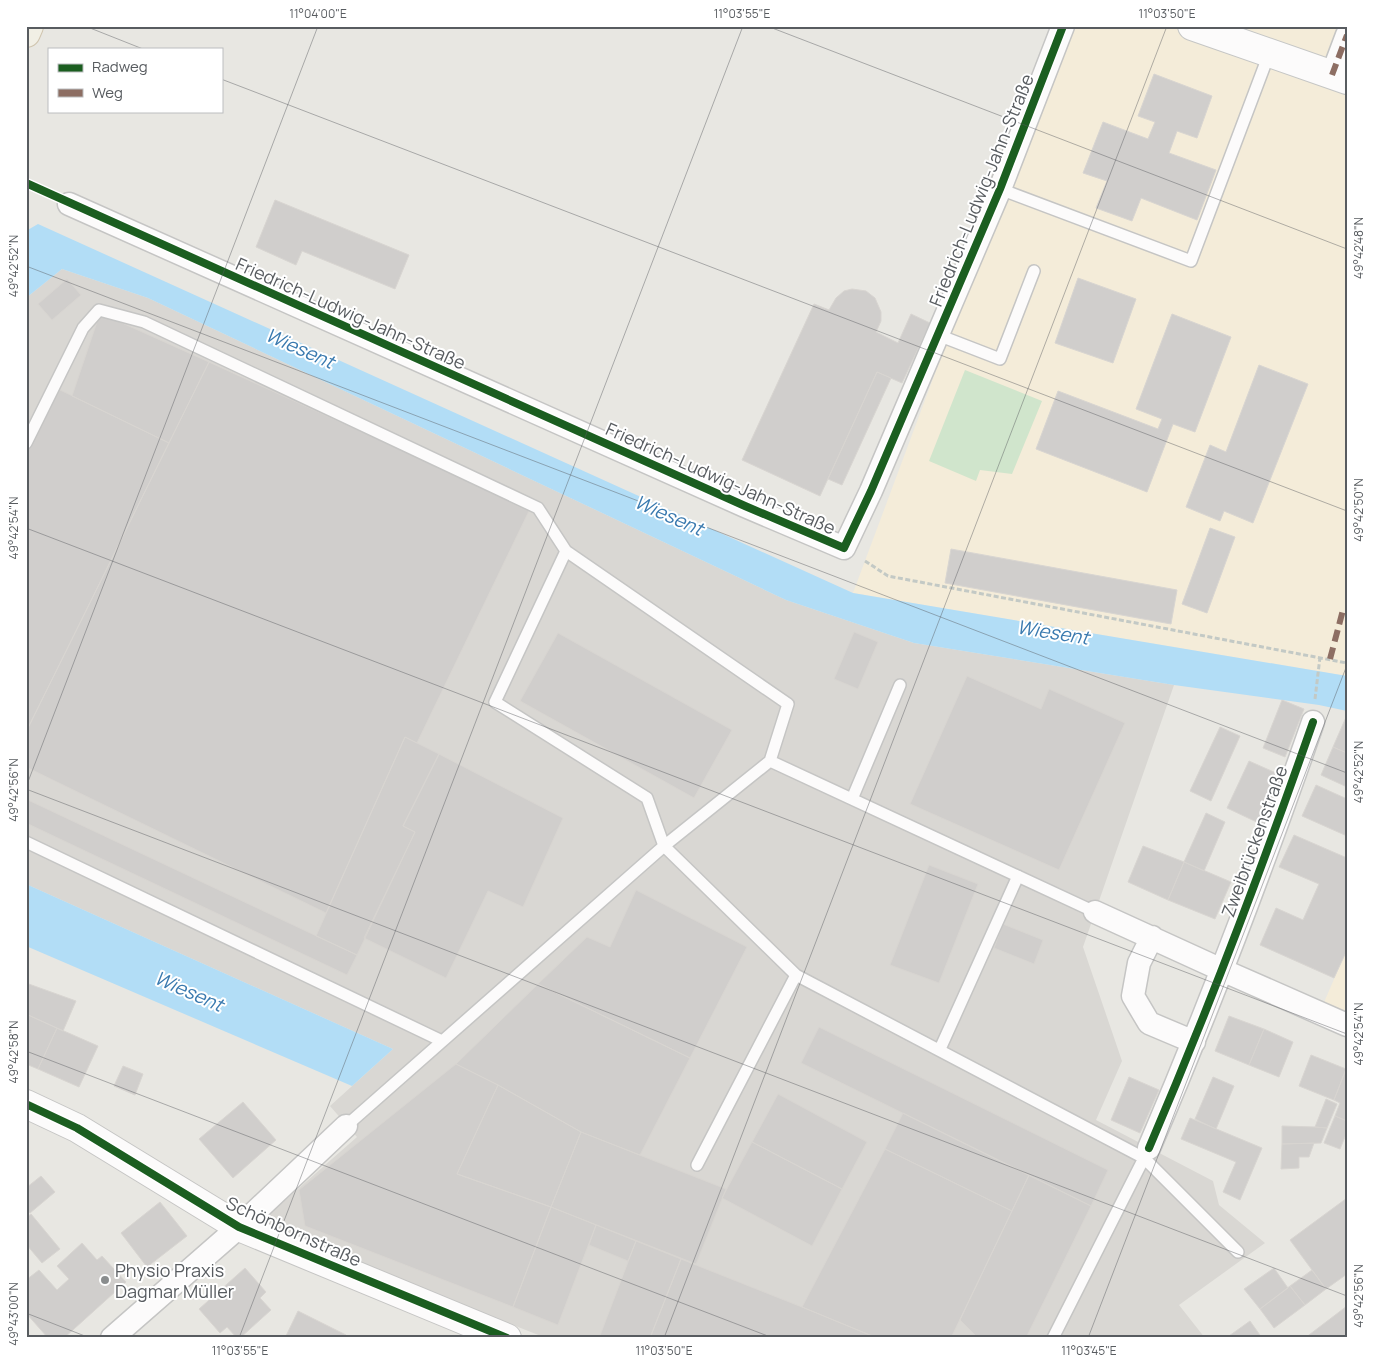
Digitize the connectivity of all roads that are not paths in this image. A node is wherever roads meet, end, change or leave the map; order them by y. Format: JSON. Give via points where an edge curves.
{"nodes":[{"id":1,"x":29,"y":26,"type":"edge"},
{"id":2,"x":1063,"y":26,"type":"edge"},
{"id":3,"x":1192,"y":26,"type":"edge"},
{"id":4,"x":26,"y":33,"type":"edge"},
{"id":5,"x":1347,"y":36,"type":"edge"},
{"id":6,"x":1269,"y":54,"type":"junction"},
{"id":7,"x":1339,"y":77,"type":"edge"},
{"id":8,"x":1000,"y":189,"type":"junction"},
{"id":9,"x":69,"y":204,"type":"dead end"},
{"id":10,"x":1034,"y":271,"type":"dead end"},
{"id":11,"x":938,"y":335,"type":"junction"},
{"id":12,"x":26,"y":443,"type":"edge"},
{"id":13,"x":566,"y":551,"type":"junction"},
{"id":14,"x":900,"y":685,"type":"dead end"},
{"id":15,"x":1313,"y":722,"type":"road end"},
{"id":16,"x":770,"y":761,"type":"junction"},
{"id":17,"x":852,"y":799,"type":"junction"},
{"id":18,"x":26,"y":842,"type":"edge"},
{"id":19,"x":664,"y":846,"type":"junction"},
{"id":20,"x":1018,"y":876,"type":"junction"},
{"id":21,"x":1095,"y":912,"type":"joint"},
{"id":22,"x":1152,"y":937,"type":"junction"},
{"id":23,"x":1222,"y":970,"type":"junction"},
{"id":24,"x":796,"y":975,"type":"junction"},
{"id":25,"x":1347,"y":1025,"type":"edge"},
{"id":26,"x":442,"y":1041,"type":"junction"},
{"id":27,"x":1194,"y":1042,"type":"junction"},
{"id":28,"x":940,"y":1049,"type":"junction"},
{"id":29,"x":26,"y":1104,"type":"edge"},
{"id":30,"x":346,"y":1126,"type":"joint"},
{"id":31,"x":1147,"y":1153,"type":"junction"},
{"id":32,"x":697,"y":1166,"type":"dead end"},
{"id":33,"x":240,"y":1227,"type":"junction"},
{"id":34,"x":1238,"y":1252,"type":"dead end"},
{"id":35,"x":112,"y":1338,"type":"edge"},
{"id":36,"x":507,"y":1338,"type":"edge"},
{"id":37,"x":1053,"y":1338,"type":"edge"}],
"edges":[{"from":1,"to":4,"type":"main road"},
{"from":2,"to":8,"type":"street","name":"Friedrich-Ludwig-Jahn-Straße"},
{"from":3,"to":6,"type":"street"},
{"from":5,"to":7,"type":"street"},
{"from":6,"to":7,"type":"street"},
{"from":6,"to":8,"type":"lane","via":[[1191,261]]},
{"from":8,"to":11,"type":"street","name":"Friedrich-Ludwig-Jahn-Straße"},
{"from":9,"to":11,"type":"street","name":"Friedrich-Ludwig-Jahn-Straße","via":[[844,548]]},
{"from":10,"to":11,"type":"lane","via":[[1000,359]]},
{"from":12,"to":13,"type":"lane","via":[[82,328],[99,310],[144,322],[538,508]]},
{"from":13,"to":16,"type":"lane","via":[[788,704]]},
{"from":13,"to":19,"type":"lane","via":[[495,702],[647,798]]},
{"from":14,"to":17,"type":"lane"},
{"from":15,"to":23,"type":"street","name":"Zweibrückenstraße"},
{"from":16,"to":17,"type":"lane"},
{"from":16,"to":19,"type":"lane"},
{"from":17,"to":20,"type":"lane"},
{"from":18,"to":26,"type":"lane"},
{"from":19,"to":24,"type":"lane"},
{"from":19,"to":26,"type":"lane"},
{"from":20,"to":21,"type":"lane"},
{"from":20,"to":28,"type":"lane"},
{"from":21,"to":22,"type":"street"},
{"from":22,"to":23,"type":"street"},
{"from":22,"to":27,"type":"street","via":[[1139,963],[1132,996],[1149,1023]]},
{"from":23,"to":25,"type":"street"},
{"from":23,"to":27,"type":"street","name":"Zweibrückenstraße"},
{"from":24,"to":28,"type":"lane"},
{"from":24,"to":32,"type":"lane"},
{"from":26,"to":30,"type":"lane"},
{"from":27,"to":31,"type":"street","name":"Zweibrückenstraße"},
{"from":28,"to":31,"type":"lane"},
{"from":29,"to":33,"type":"street","name":"Schönbornstraße","via":[[77,1128]]},
{"from":30,"to":33,"type":"street"},
{"from":31,"to":34,"type":"lane"},
{"from":31,"to":37,"type":"lane"},
{"from":33,"to":35,"type":"street"},
{"from":33,"to":36,"type":"street","name":"Schönbornstraße"}]}
